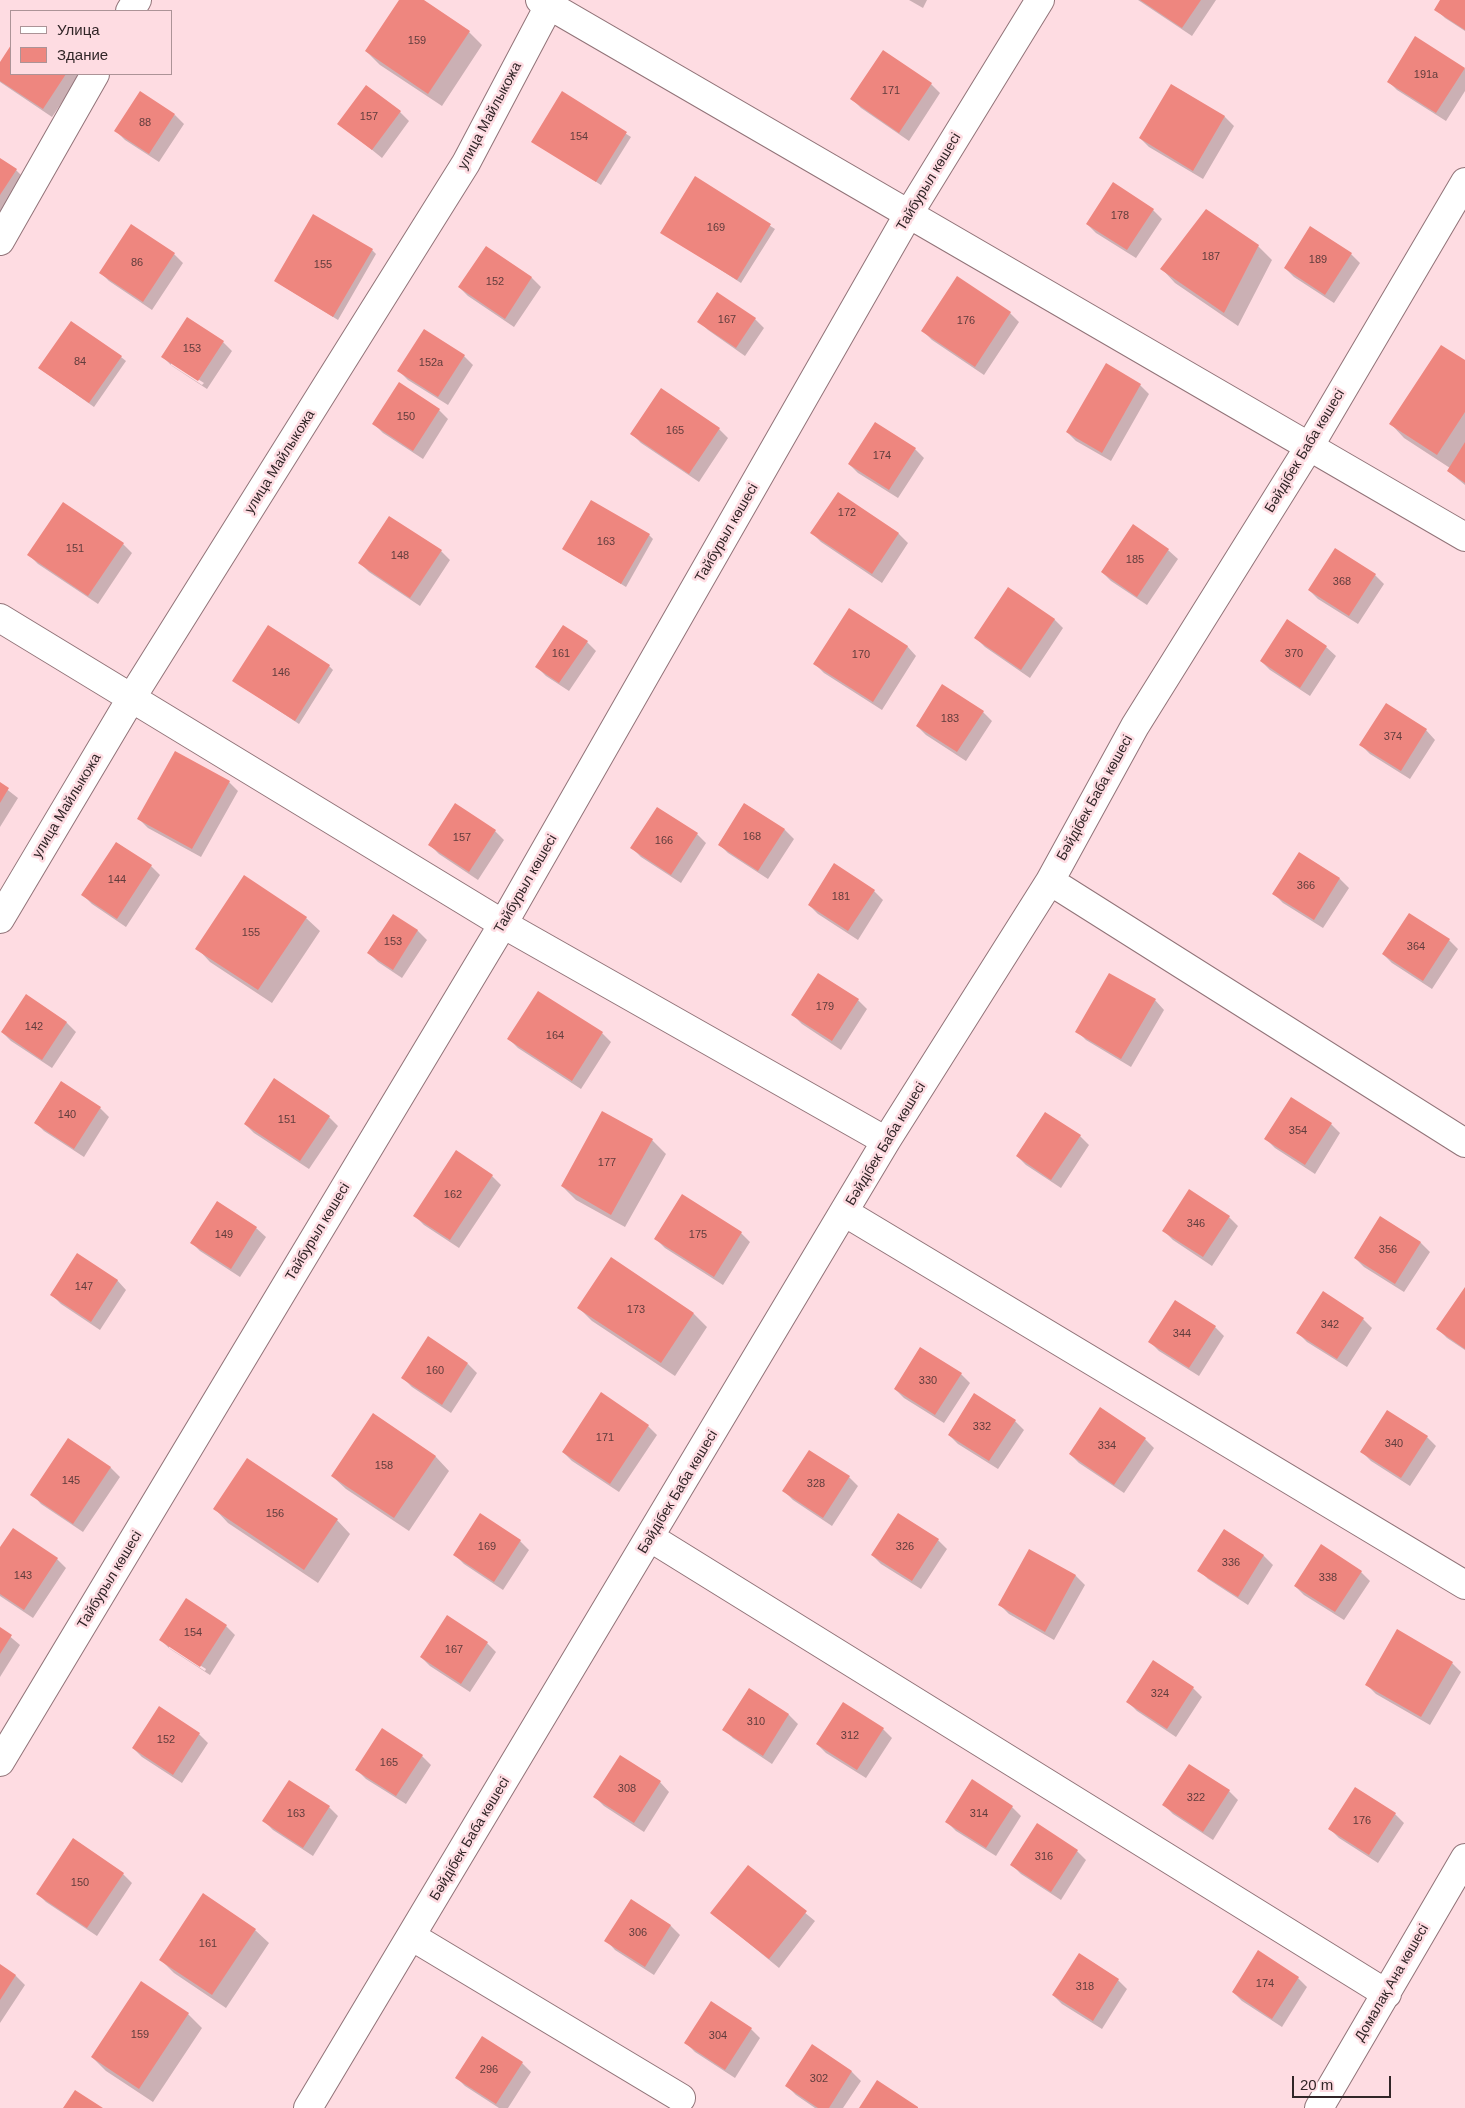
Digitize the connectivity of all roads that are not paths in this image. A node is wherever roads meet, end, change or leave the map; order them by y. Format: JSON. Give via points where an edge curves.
{"nodes":[{"id":1,"x":1040,"y":0,"type":"edge"},
{"id":2,"x":547,"y":2,"type":"edge"},
{"id":3,"x":94,"y":75,"type":"edge"},
{"id":4,"x":1465,"y":182,"type":"edge"},
{"id":5,"x":908,"y":215,"type":"junction"},
{"id":6,"x":0,"y":241,"type":"edge"},
{"id":7,"x":1309,"y":447,"type":"junction"},
{"id":8,"x":1465,"y":538,"type":"edge"},
{"id":9,"x":0,"y":618,"type":"edge"},
{"id":10,"x":132,"y":697,"type":"junction"},
{"id":11,"x":1050,"y":881,"type":"junction"},
{"id":12,"x":0,"y":919,"type":"edge"},
{"id":13,"x":503,"y":924,"type":"junction"},
{"id":14,"x":886,"y":1141,"type":"junction"},
{"id":15,"x":1465,"y":1143,"type":"edge"},
{"id":16,"x":844,"y":1212,"type":"junction"},
{"id":17,"x":651,"y":1538,"type":"junction"},
{"id":18,"x":1465,"y":1585,"type":"edge"},
{"id":19,"x":0,"y":1762,"type":"edge"},
{"id":20,"x":1465,"y":1858,"type":"edge"},
{"id":21,"x":412,"y":1936,"type":"junction"},
{"id":22,"x":1386,"y":1994,"type":"junction"},
{"id":23,"x":680,"y":2098,"type":"dead end"},
{"id":24,"x":308,"y":2108,"type":"edge"},
{"id":25,"x":1319,"y":2108,"type":"edge"}],
"edges":[{"from":1,"to":5,"type":"street","name":"Тайбурыл көшесі"},
{"from":2,"to":5,"type":"street"},
{"from":2,"to":10,"type":"street","name":"улица Майлыкожа","via":[[466,163]]},
{"from":3,"to":6,"type":"street"},
{"from":4,"to":7,"type":"street","name":"Бәйдібек Баба көшесі"},
{"from":5,"to":7,"type":"street"},
{"from":5,"to":13,"type":"street","name":"Тайбурыл көшесі"},
{"from":7,"to":8,"type":"street"},
{"from":7,"to":11,"type":"street","name":"Бәйдібек Баба көшесі","via":[[1135,726]]},
{"from":9,"to":10,"type":"street"},
{"from":10,"to":12,"type":"street","name":"улица Майлыкожа"},
{"from":10,"to":13,"type":"street"},
{"from":11,"to":14,"type":"street","name":"Бәйдібек Баба көшесі"},
{"from":11,"to":15,"type":"street"},
{"from":13,"to":14,"type":"street"},
{"from":13,"to":19,"type":"street","name":"Тайбурыл көшесі"},
{"from":14,"to":16,"type":"street","name":"Бәйдібек Баба көшесі"},
{"from":16,"to":17,"type":"street","name":"Бәйдібек Баба көшесі"},
{"from":16,"to":18,"type":"street"},
{"from":17,"to":21,"type":"street","name":"Бәйдібек Баба көшесі"},
{"from":17,"to":22,"type":"street"},
{"from":20,"to":22,"type":"street","name":"Домалақ Ана көшесі"},
{"from":21,"to":23,"type":"street"},
{"from":21,"to":24,"type":"street","name":"Бәйдібек Баба көшесі"},
{"from":22,"to":25,"type":"street","name":"Домалақ Ана көшесі"}]}
